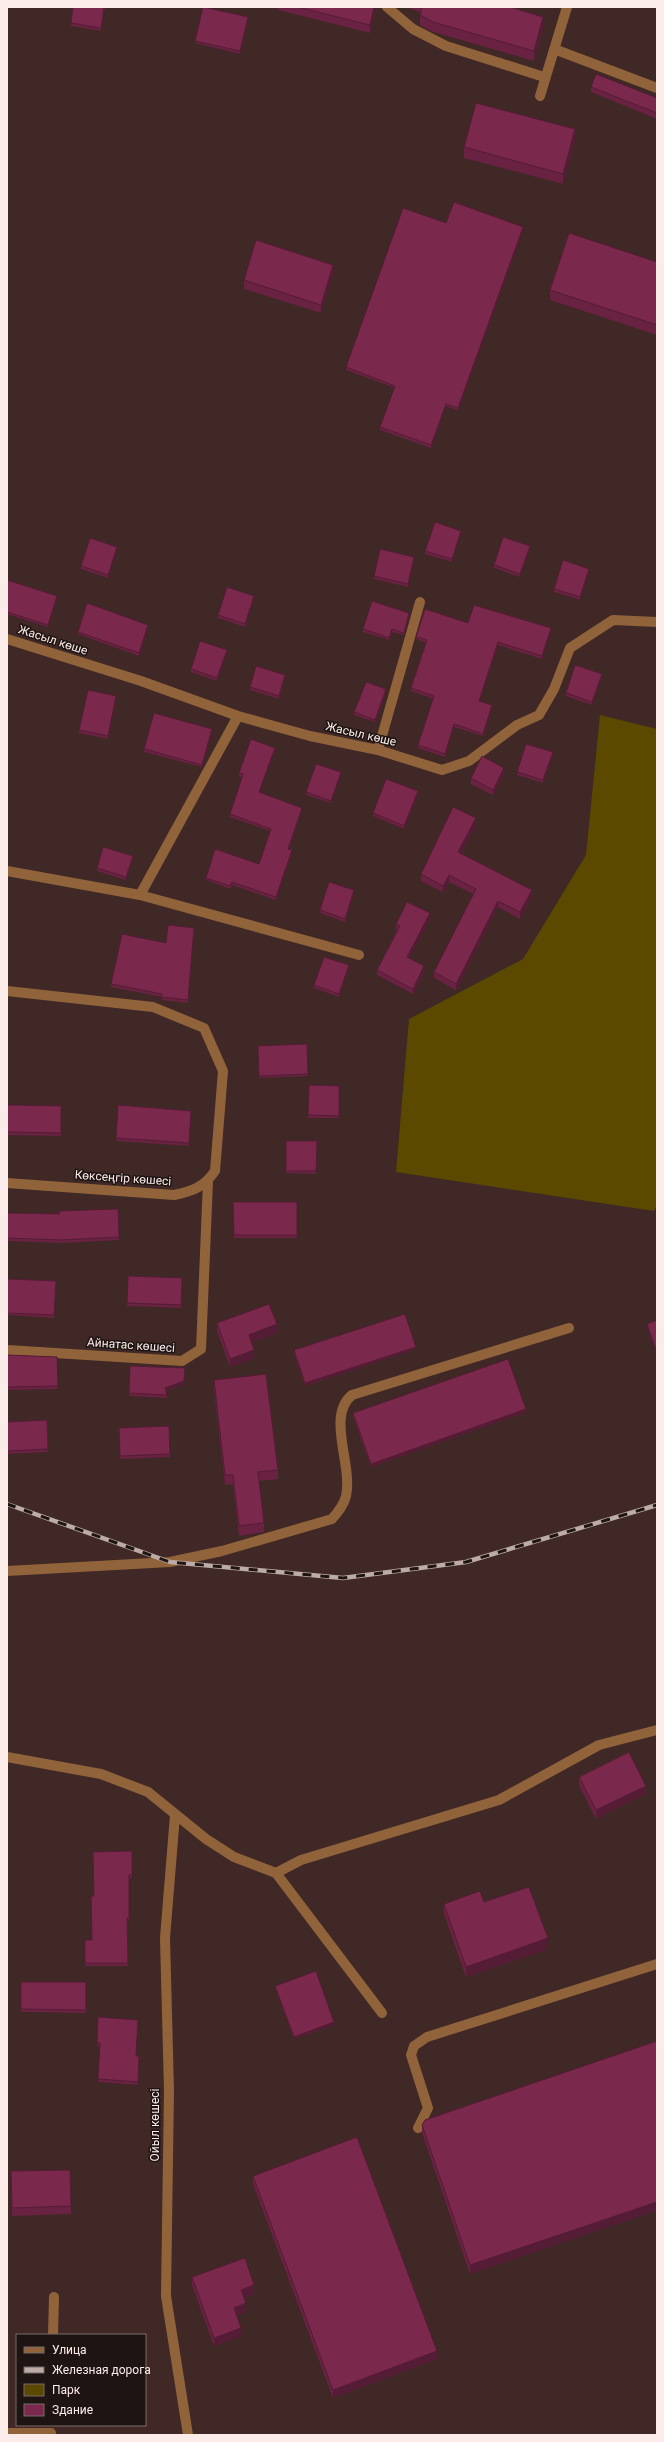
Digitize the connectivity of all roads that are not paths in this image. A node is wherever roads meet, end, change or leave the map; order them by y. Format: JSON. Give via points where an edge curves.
{"nodes":[{"id":1,"x":387,"y":7,"type":"edge"},
{"id":2,"x":568,"y":7,"type":"edge"},
{"id":3,"x":554,"y":49,"type":"junction"},
{"id":4,"x":544,"y":77,"type":"junction"},
{"id":5,"x":657,"y":88,"type":"edge"},
{"id":6,"x":540,"y":96,"type":"dead end"},
{"id":7,"x":420,"y":602,"type":"dead end"},
{"id":8,"x":657,"y":622,"type":"edge"},
{"id":9,"x":7,"y":639,"type":"edge"},
{"id":10,"x":238,"y":716,"type":"junction"},
{"id":11,"x":378,"y":750,"type":"junction"},
{"id":12,"x":7,"y":871,"type":"edge"},
{"id":13,"x":140,"y":895,"type":"junction"},
{"id":14,"x":359,"y":955,"type":"dead end"},
{"id":15,"x":7,"y":990,"type":"edge"},
{"id":16,"x":208,"y":1181,"type":"junction"},
{"id":17,"x":7,"y":1183,"type":"edge"},
{"id":18,"x":569,"y":1328,"type":"dead end"},
{"id":19,"x":7,"y":1350,"type":"edge"},
{"id":20,"x":7,"y":1571,"type":"edge"},
{"id":21,"x":657,"y":1730,"type":"edge"},
{"id":22,"x":7,"y":1757,"type":"edge"},
{"id":23,"x":175,"y":1815,"type":"junction"},
{"id":24,"x":276,"y":1873,"type":"junction"},
{"id":25,"x":657,"y":1964,"type":"edge"},
{"id":26,"x":382,"y":2013,"type":"dead end"},
{"id":27,"x":418,"y":2128,"type":"dead end"},
{"id":28,"x":54,"y":2297,"type":"dead end"},
{"id":29,"x":54,"y":2334,"type":"edge"},
{"id":30,"x":51,"y":2431,"type":"edge"},
{"id":31,"x":7,"y":2433,"type":"edge"},
{"id":32,"x":188,"y":2435,"type":"edge"}],
"edges":[{"from":1,"to":4,"type":"street","via":[[413,29],[446,46]]},
{"from":2,"to":3,"type":"street"},
{"from":3,"to":4,"type":"street"},
{"from":3,"to":5,"type":"street"},
{"from":4,"to":6,"type":"street"},
{"from":7,"to":11,"type":"street"},
{"from":8,"to":11,"type":"street","name":"Жасыл көше","via":[[613,620],[570,648],[554,689],[539,715],[517,725],[469,761],[442,770]]},
{"from":9,"to":10,"type":"street","name":"Жасыл көше","via":[[141,681]]},
{"from":10,"to":11,"type":"street","name":"Жасыл көше","via":[[310,736]]},
{"from":10,"to":13,"type":"street"},
{"from":12,"to":13,"type":"street"},
{"from":13,"to":14,"type":"street"},
{"from":15,"to":16,"type":"street","via":[[153,1007],[204,1028],[223,1071],[217,1157],[215,1171]]},
{"from":16,"to":17,"type":"street","name":"Көксеңгір көшесі","via":[[196,1190],[174,1194]]},
{"from":16,"to":19,"type":"street","name":"Айнатас көшесі","via":[[201,1349],[182,1361]]},
{"from":18,"to":20,"type":"street","via":[[352,1395],[344,1401],[340,1412],[347,1477],[346,1496],[332,1519],[222,1551],[170,1562]]},
{"from":21,"to":24,"type":"street","via":[[599,1745],[499,1800],[302,1860]]},
{"from":22,"to":23,"type":"street","via":[[102,1774],[148,1792]]},
{"from":23,"to":24,"type":"street","via":[[234,1857]]},
{"from":23,"to":32,"type":"street","name":"Ойыл көшесі","via":[[165,1938],[169,2090],[166,2296]]},
{"from":24,"to":26,"type":"street"},
{"from":25,"to":27,"type":"street","via":[[427,2037],[414,2046],[411,2055],[428,2108]]},
{"from":28,"to":29,"type":"street"},
{"from":30,"to":31,"type":"street"}]}
